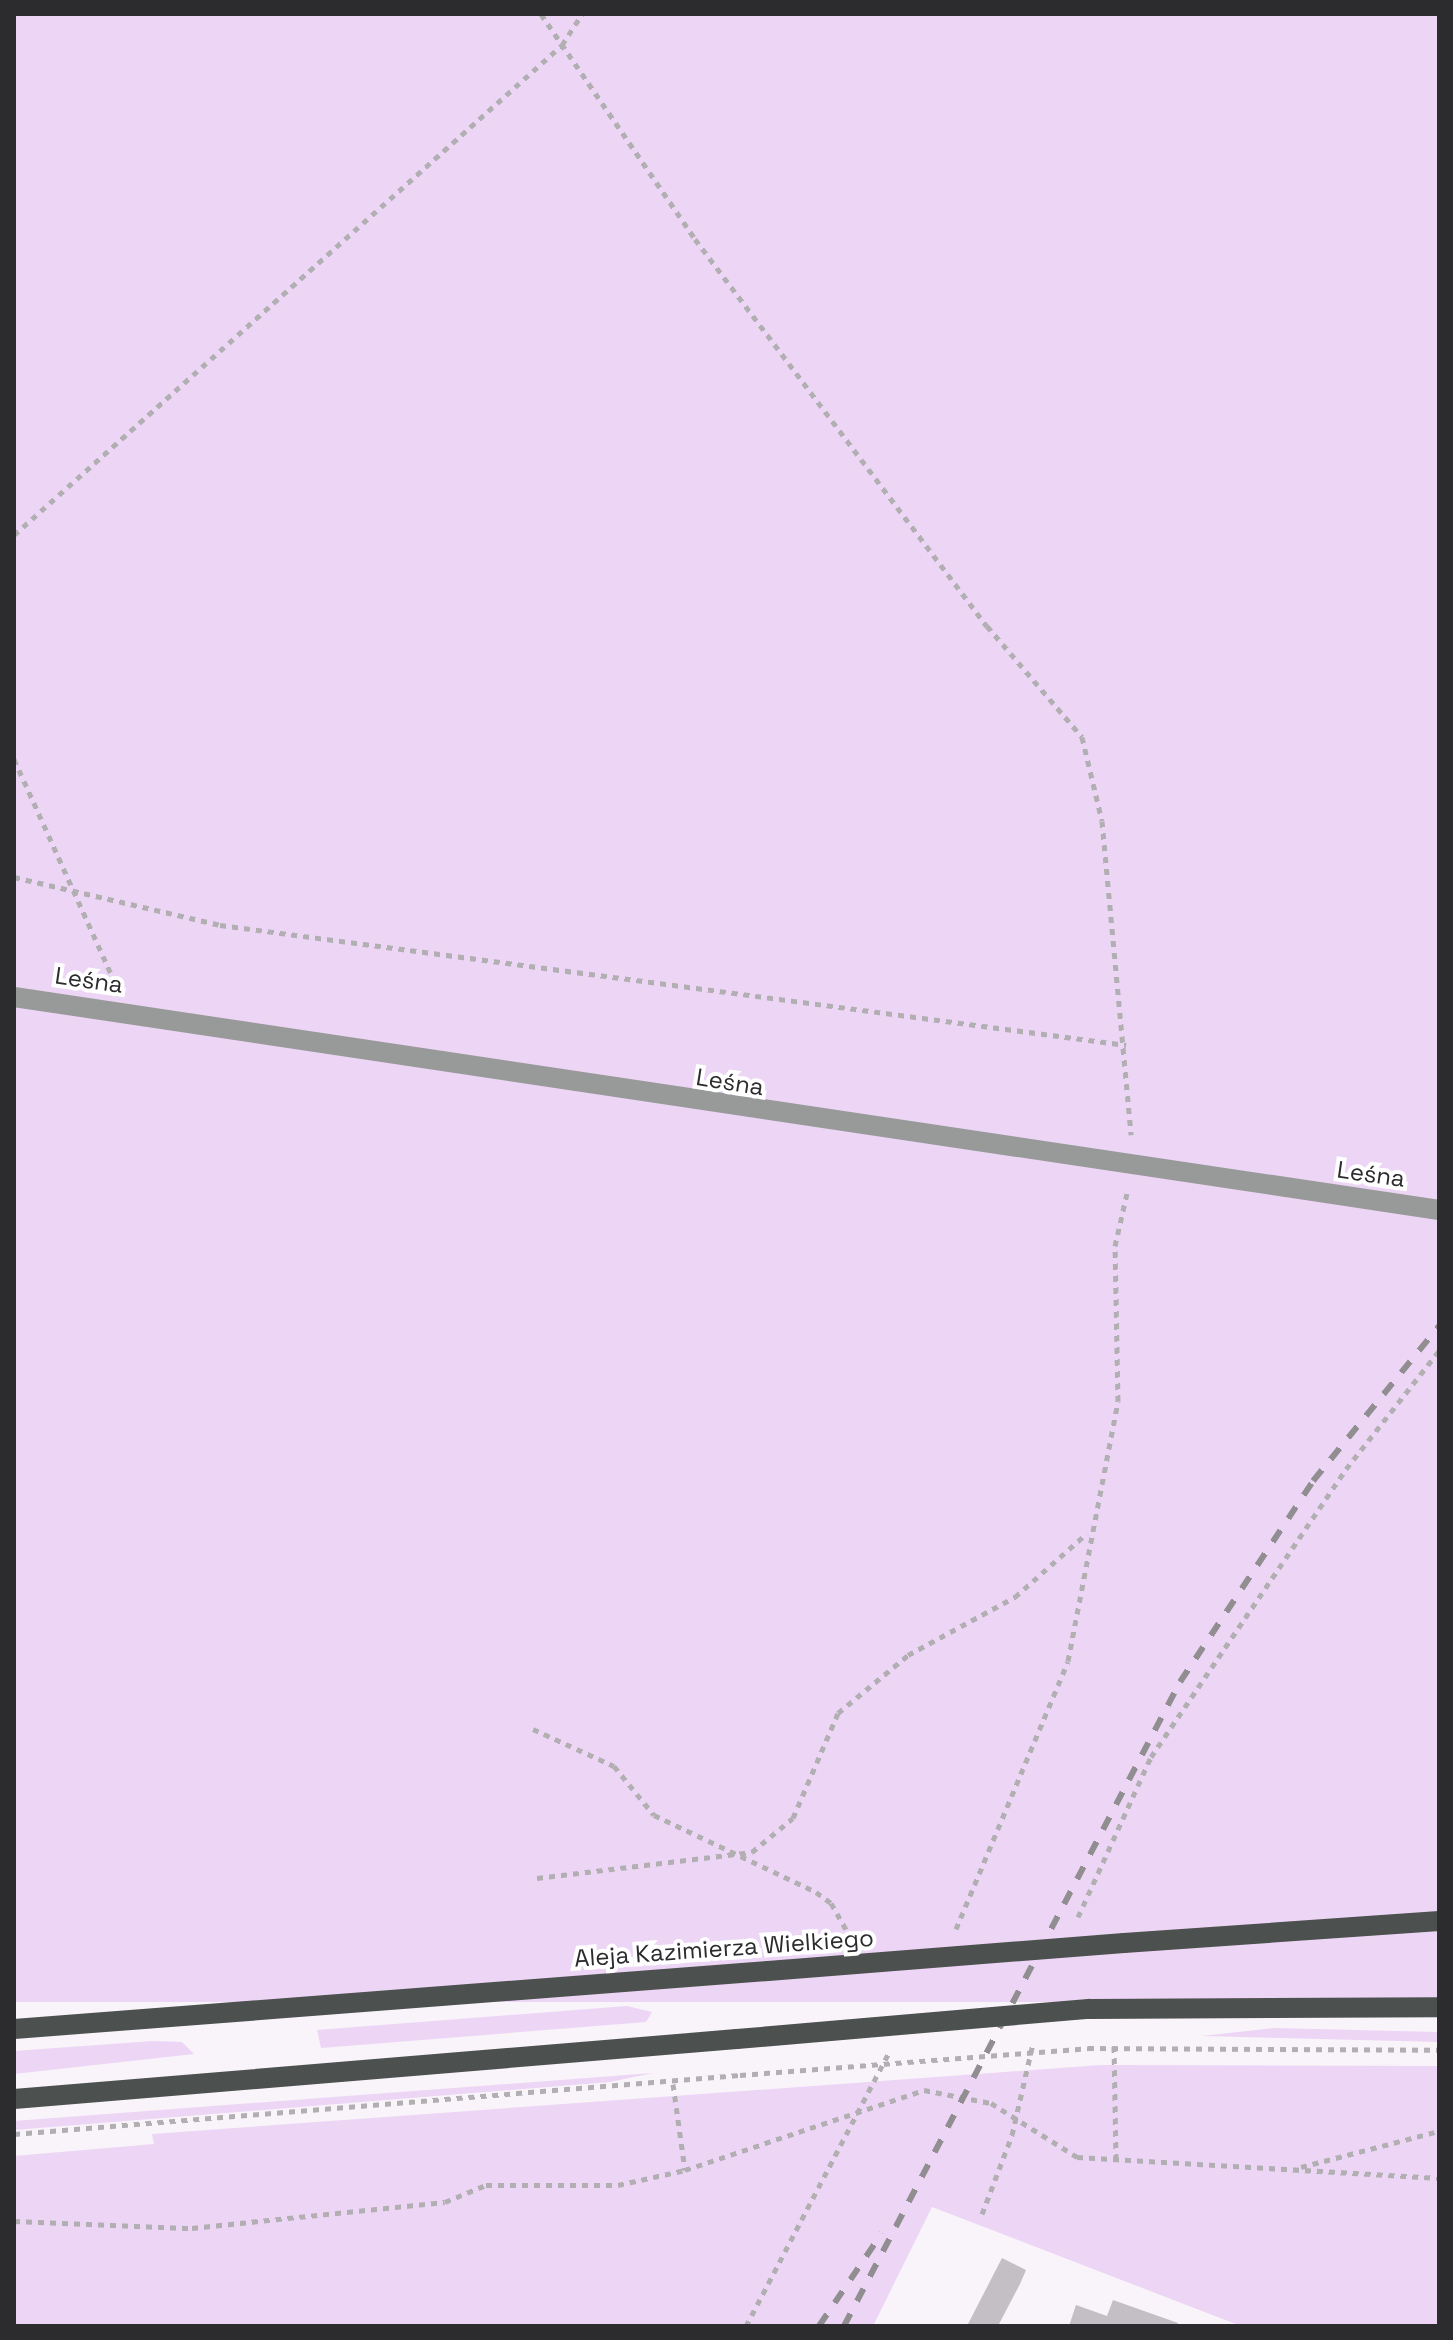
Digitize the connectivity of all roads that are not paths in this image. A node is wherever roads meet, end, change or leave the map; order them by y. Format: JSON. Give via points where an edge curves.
{"nodes":[{"id":1,"x":14,"y":997,"type":"edge"},
{"id":2,"x":1439,"y":1210,"type":"edge"},
{"id":3,"x":1439,"y":1921,"type":"edge"},
{"id":4,"x":1439,"y":2007,"type":"edge"},
{"id":5,"x":14,"y":2029,"type":"edge"},
{"id":6,"x":14,"y":2099,"type":"edge"}],
"edges":[{"from":1,"to":2,"type":"street","name":"Leśna"},
{"from":3,"to":5,"type":"main road","name":"Aleja Kazimierza Wielkiego","bridge":true},
{"from":4,"to":6,"type":"main road","bridge":true,"via":[[1089,2009]]}]}
